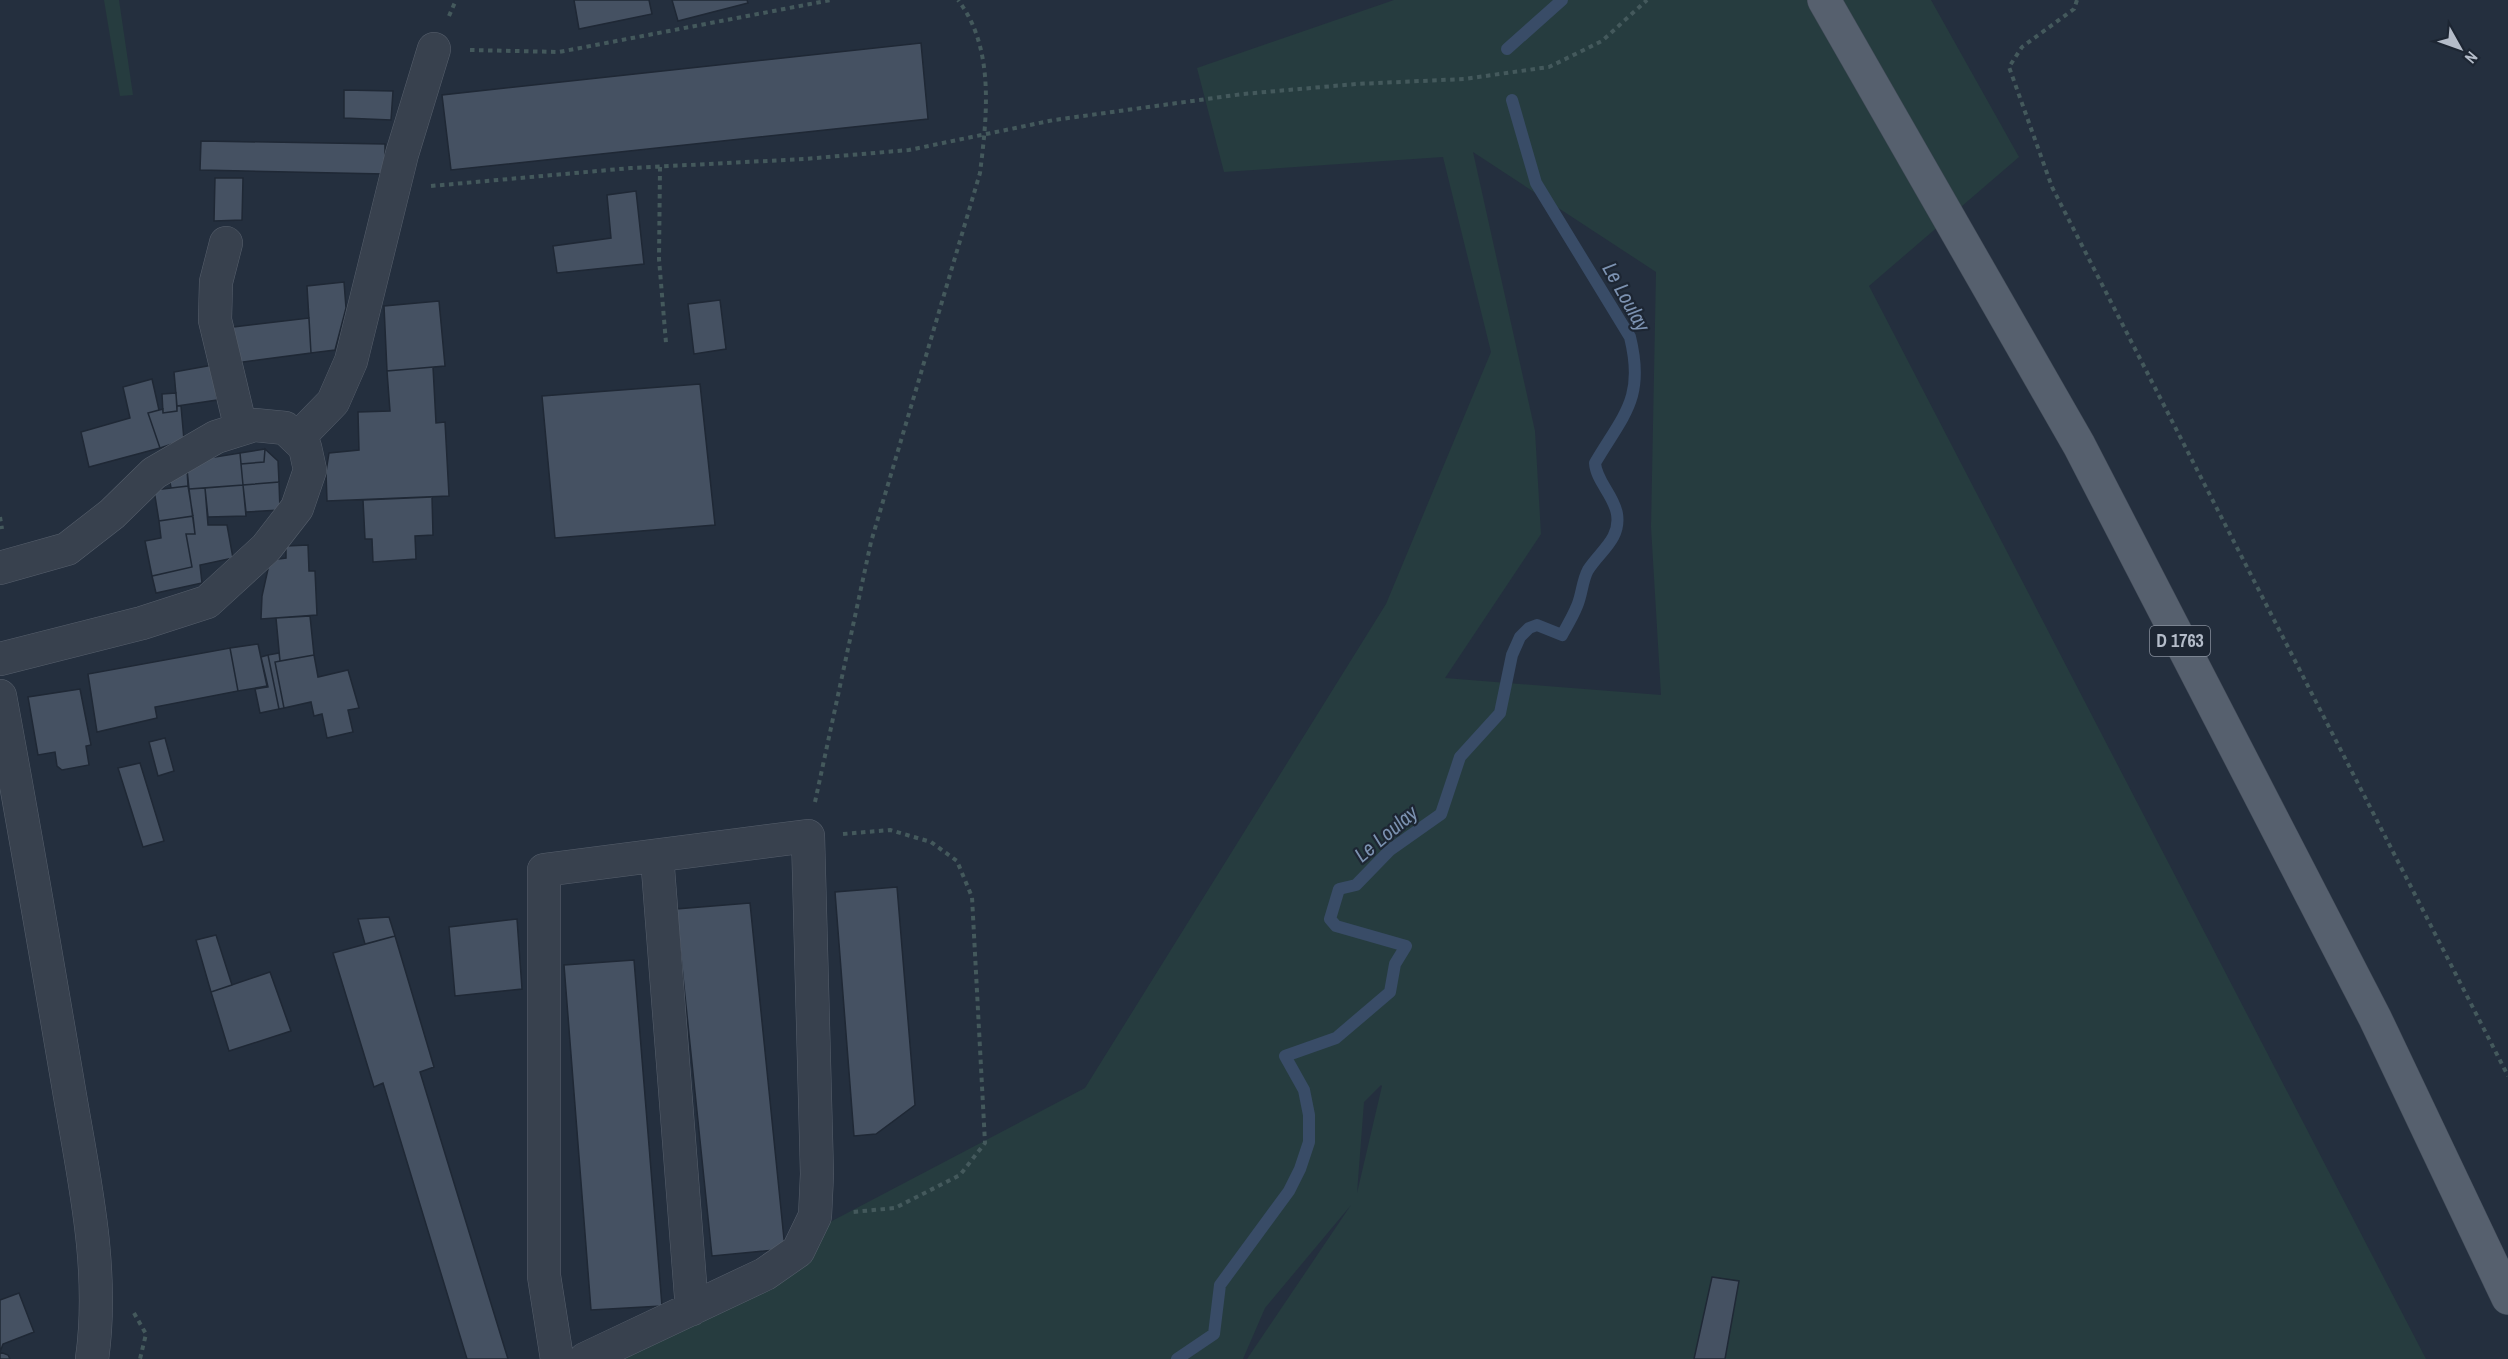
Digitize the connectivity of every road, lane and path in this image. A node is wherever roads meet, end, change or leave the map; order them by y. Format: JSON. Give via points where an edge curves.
{"nodes":[{"id":1,"x":831,"y":0,"type":"edge"},
{"id":2,"x":958,"y":0,"type":"edge"},
{"id":3,"x":1647,"y":0,"type":"edge"},
{"id":4,"x":1824,"y":0,"type":"edge"},
{"id":5,"x":2077,"y":0,"type":"edge"},
{"id":6,"x":434,"y":49,"type":"joint"},
{"id":7,"x":985,"y":135,"type":"junction"},
{"id":8,"x":660,"y":166,"type":"junction"},
{"id":9,"x":394,"y":187,"type":"junction"},
{"id":10,"x":226,"y":243,"type":"dead end"},
{"id":11,"x":666,"y":344,"type":"dead end"},
{"id":12,"x":241,"y":429,"type":"junction"},
{"id":13,"x":297,"y":440,"type":"junction"},
{"id":14,"x":0,"y":568,"type":"edge"},
{"id":15,"x":0,"y":659,"type":"edge"},
{"id":16,"x":0,"y":696,"type":"edge"},
{"id":17,"x":808,"y":836,"type":"junction"},
{"id":18,"x":657,"y":856,"type":"junction"},
{"id":19,"x":2508,"y":1076,"type":"edge"},
{"id":20,"x":815,"y":1216,"type":"junction"},
{"id":21,"x":2508,"y":1298,"type":"edge"},
{"id":22,"x":692,"y":1309,"type":"junction"},
{"id":23,"x":94,"y":1358,"type":"edge"},
{"id":24,"x":557,"y":1359,"type":"edge"},
{"id":25,"x":585,"y":1359,"type":"edge"}],
"edges":[{"from":1,"to":6,"type":"path","via":[[559,52]]},
{"from":2,"to":7,"type":"path","via":[[971,18],[986,68]]},
{"from":3,"to":7,"type":"path","via":[[1602,41],[1549,67],[1464,79],[1243,94],[1054,120]]},
{"from":4,"to":21,"type":"main road","number":"D 1763","via":[[2079,445],[2375,1018]]},
{"from":5,"to":19,"type":"path","via":[[2074,9],[2022,47],[2009,67],[2052,187]]},
{"from":6,"to":9,"type":"street"},
{"from":7,"to":8,"type":"path","via":[[909,150]]},
{"from":7,"to":17,"type":"path","via":[[980,173],[871,542]]},
{"from":8,"to":9,"type":"path","via":[[445,186]]},
{"from":8,"to":11,"type":"path","via":[[659,259]]},
{"from":9,"to":13,"type":"street","via":[[351,361],[333,402]]},
{"from":10,"to":12,"type":"street","via":[[216,282],[215,320]]},
{"from":12,"to":13,"type":"street","via":[[254,425],[285,428]]},
{"from":12,"to":14,"type":"street","via":[[216,437],[154,473],[112,514],[67,549]]},
{"from":13,"to":15,"type":"street","via":[[305,447],[310,470],[297,508],[266,548],[207,602]]},
{"from":16,"to":23,"type":"street","via":[[93,1238]]},
{"from":17,"to":18,"type":"street"},
{"from":17,"to":20,"type":"street"},
{"from":17,"to":20,"type":"path","via":[[890,831],[931,842],[957,861],[972,897],[985,1143],[960,1174],[895,1208]]},
{"from":18,"to":22,"type":"street"},
{"from":18,"to":24,"type":"street","via":[[544,870],[544,1276]]},
{"from":20,"to":22,"type":"street","via":[[798,1251],[765,1274]]},
{"from":22,"to":25,"type":"street"}]}
